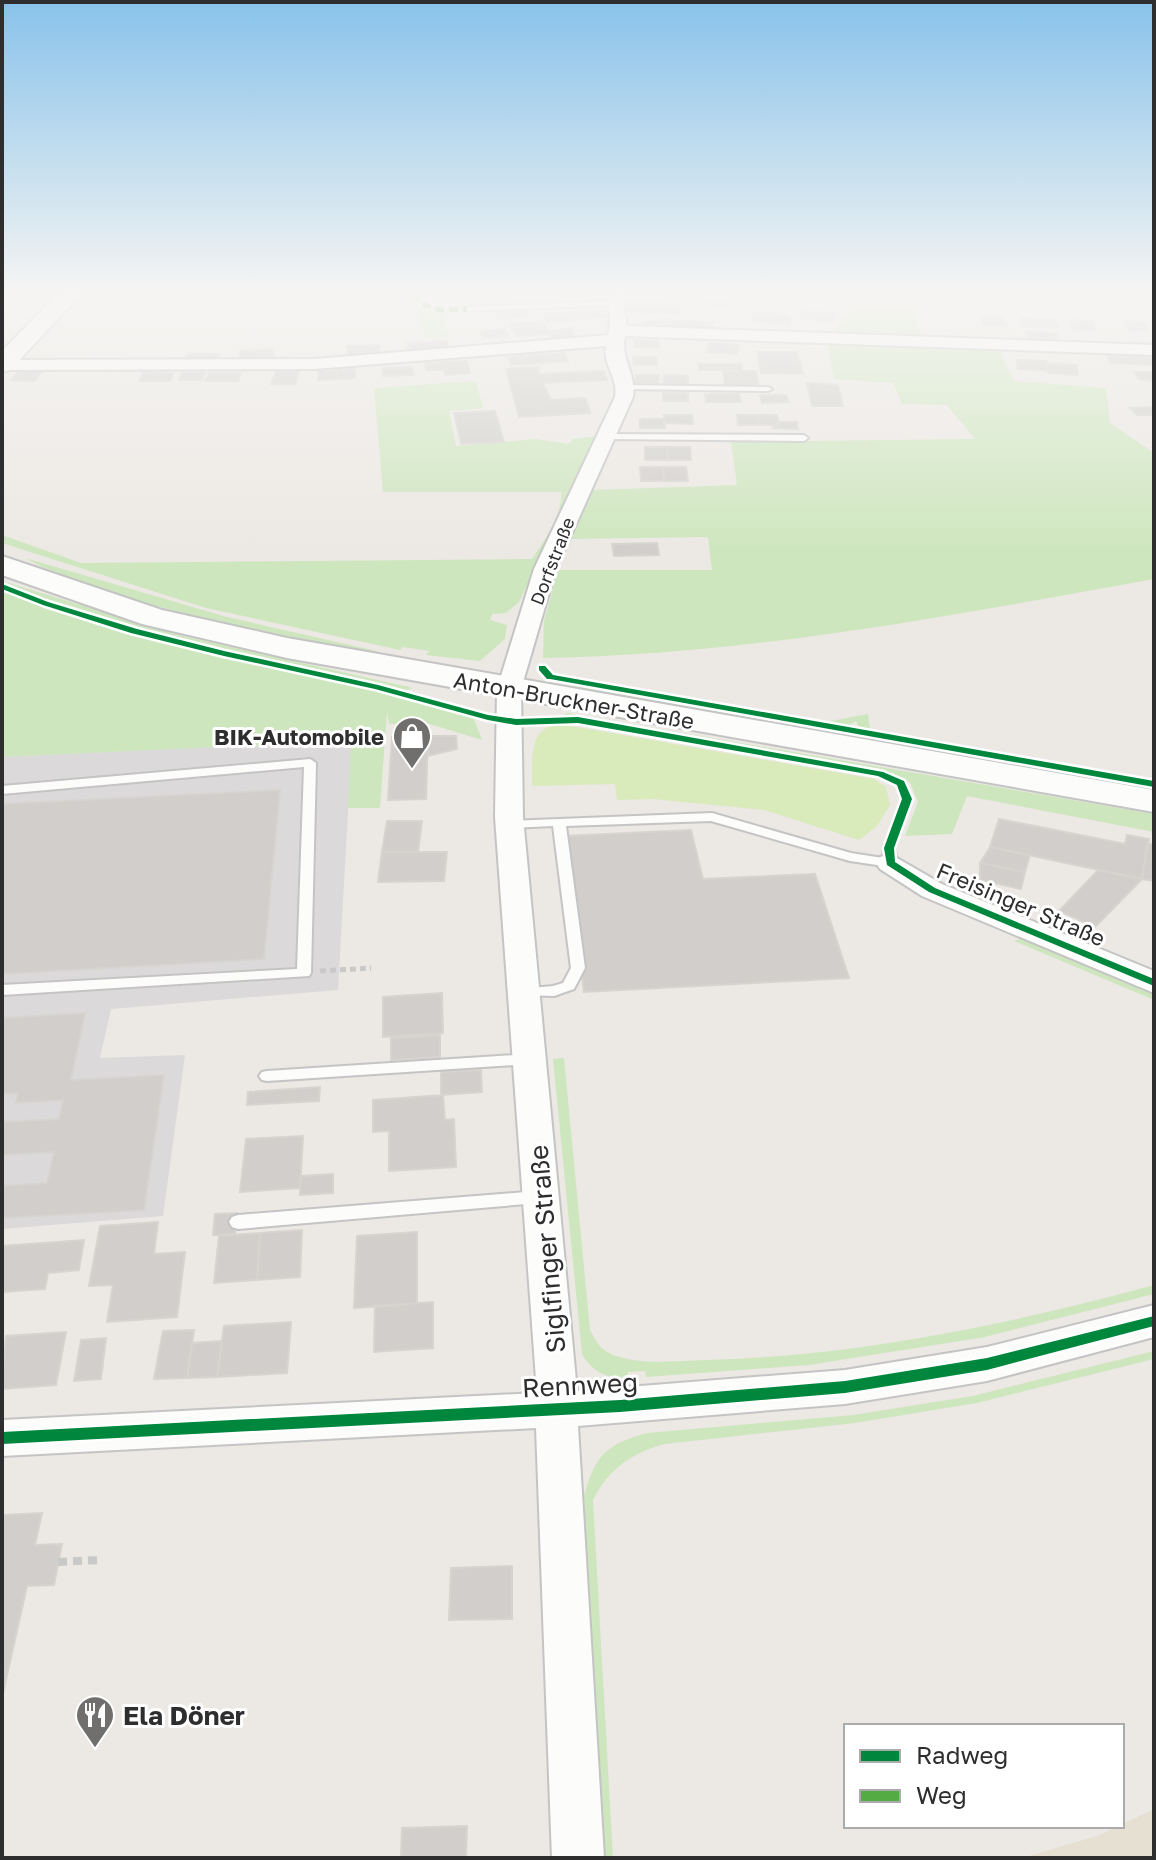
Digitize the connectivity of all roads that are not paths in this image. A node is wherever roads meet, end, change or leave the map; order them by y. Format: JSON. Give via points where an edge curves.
{"nodes":[{"id":1,"x":623,"y":379,"type":"edge"},
{"id":2,"x":626,"y":387,"type":"junction"},
{"id":3,"x":768,"y":389,"type":"dead end"},
{"id":4,"x":604,"y":436,"type":"junction"},
{"id":5,"x":804,"y":438,"type":"dead end"},
{"id":6,"x":2,"y":565,"type":"edge"},
{"id":7,"x":509,"y":689,"type":"junction"},
{"id":8,"x":2,"y":790,"type":"edge"},
{"id":9,"x":1154,"y":801,"type":"edge"},
{"id":10,"x":559,"y":822,"type":"junction"},
{"id":11,"x":510,"y":824,"type":"junction"},
{"id":12,"x":890,"y":856,"type":"joint"},
{"id":13,"x":1154,"y":983,"type":"edge"},
{"id":14,"x":2,"y":990,"type":"edge"},
{"id":15,"x":525,"y":992,"type":"junction"},
{"id":16,"x":531,"y":1059,"type":"junction"},
{"id":17,"x":267,"y":1076,"type":"dead end"},
{"id":18,"x":543,"y":1196,"type":"junction"},
{"id":19,"x":238,"y":1222,"type":"dead end"},
{"id":20,"x":1154,"y":1321,"type":"edge"},
{"id":21,"x":558,"y":1408,"type":"junction"},
{"id":22,"x":2,"y":1438,"type":"edge"},
{"id":23,"x":578,"y":1858,"type":"edge"}],
"edges":[{"from":1,"to":2,"type":"street"},
{"from":2,"to":3,"type":"lane"},
{"from":2,"to":4,"type":"street","name":"Dorfstraße"},
{"from":4,"to":5,"type":"lane"},
{"from":4,"to":7,"type":"street","name":"Dorfstraße","via":[[545,569]]},
{"from":6,"to":7,"type":"main road","name":"Anton-Bruckner-Straße","via":[[153,617]]},
{"from":7,"to":9,"type":"main road","name":"Anton-Bruckner-Straße"},
{"from":7,"to":11,"type":"street","name":"Siglfinger Straße"},
{"from":8,"to":14,"type":"lane","via":[[310,763],[304,973]]},
{"from":10,"to":11,"type":"lane"},
{"from":10,"to":12,"type":"lane","via":[[712,817],[850,857]]},
{"from":10,"to":15,"type":"lane","via":[[578,968],[569,986]]},
{"from":11,"to":15,"type":"street","name":"Siglfinger Straße"},
{"from":12,"to":13,"type":"street","name":"Freisinger Straße","via":[[932,890]]},
{"from":15,"to":16,"type":"street","name":"Siglfinger Straße"},
{"from":16,"to":17,"type":"lane"},
{"from":16,"to":18,"type":"street","name":"Siglfinger Straße"},
{"from":18,"to":19,"type":"lane"},
{"from":18,"to":21,"type":"street","name":"Siglfinger Straße"},
{"from":20,"to":21,"type":"street","name":"Rennweg","via":[[987,1364],[845,1387]]},
{"from":21,"to":22,"type":"street","name":"Rennweg"},
{"from":21,"to":23,"type":"street","name":"Siglfinger Straße"}]}
